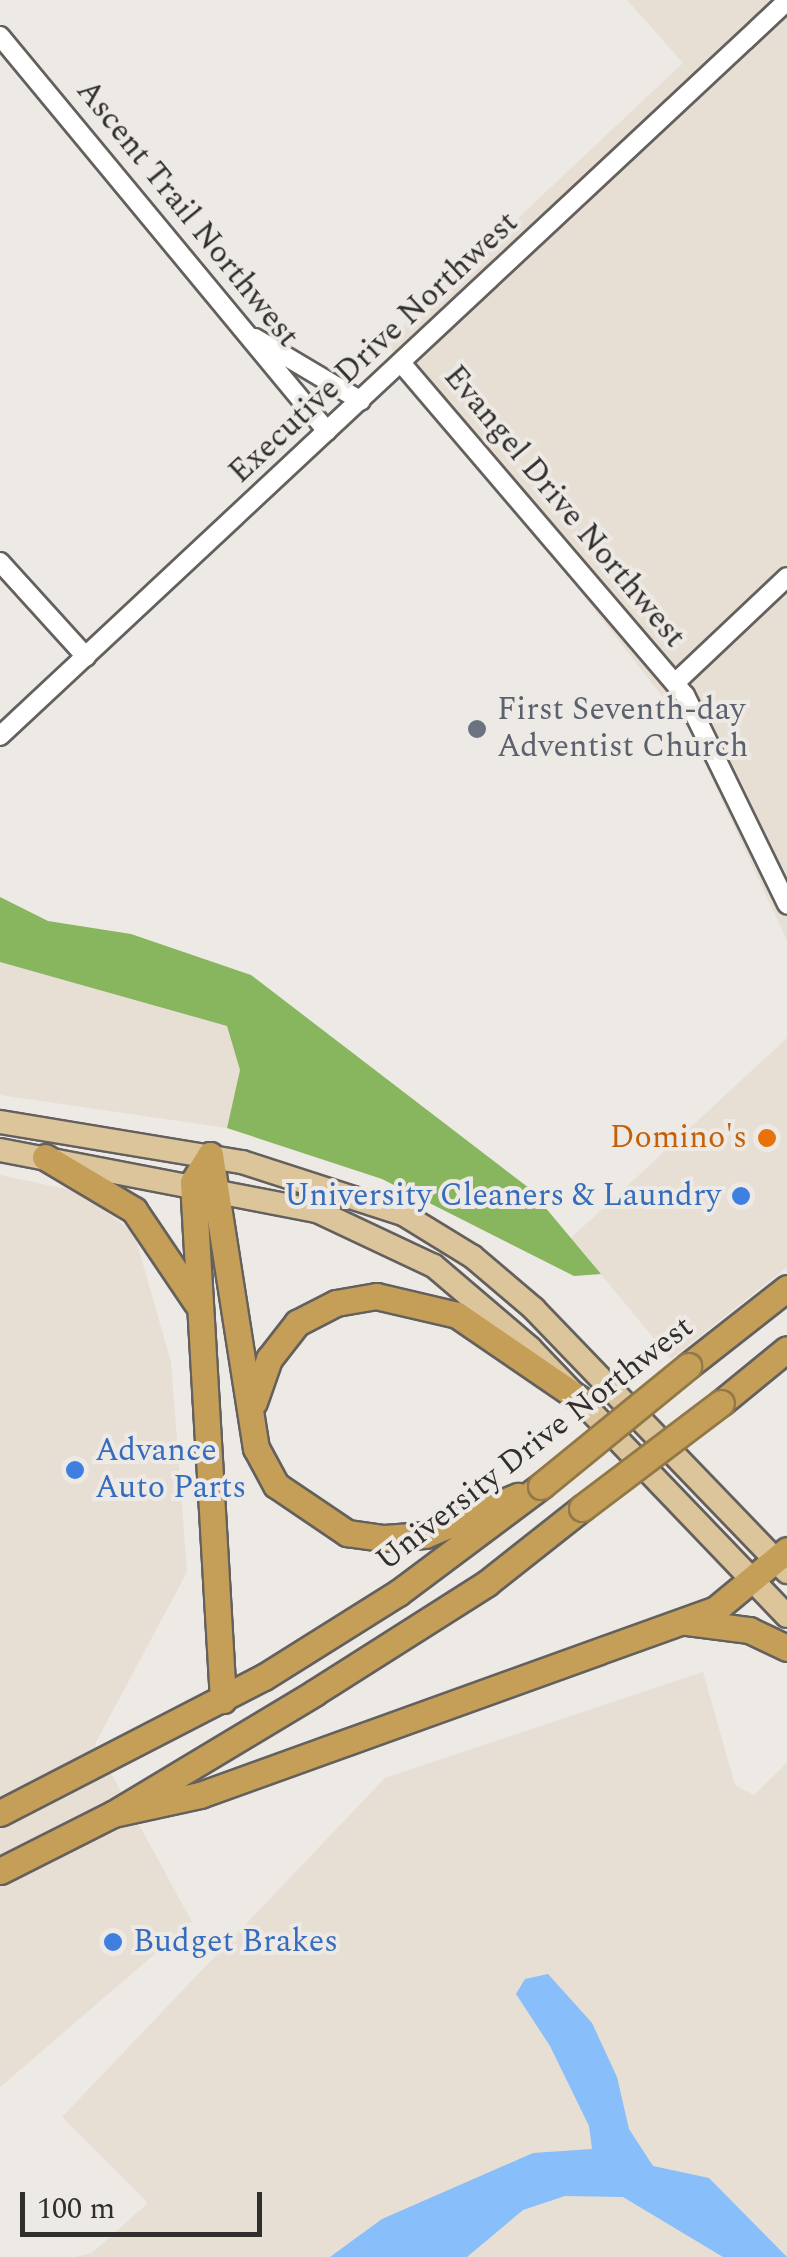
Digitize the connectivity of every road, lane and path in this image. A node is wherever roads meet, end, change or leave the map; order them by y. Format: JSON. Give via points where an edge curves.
{"nodes":[{"id":1,"x":787,"y":1,"type":"edge"},
{"id":2,"x":0,"y":36,"type":"edge"},
{"id":3,"x":245,"y":333,"type":"junction"},
{"id":4,"x":402,"y":364,"type":"junction"},
{"id":5,"x":361,"y":401,"type":"junction"},
{"id":6,"x":327,"y":431,"type":"junction"},
{"id":7,"x":0,"y":562,"type":"edge"},
{"id":8,"x":787,"y":577,"type":"edge"},
{"id":9,"x":86,"y":657,"type":"junction"},
{"id":10,"x":675,"y":683,"type":"junction"},
{"id":11,"x":0,"y":736,"type":"edge"},
{"id":12,"x":787,"y":904,"type":"edge"},
{"id":13,"x":0,"y":1122,"type":"edge"},
{"id":14,"x":0,"y":1150,"type":"edge"},
{"id":15,"x":210,"y":1155,"type":"junction"},
{"id":16,"x":45,"y":1157,"type":"junction"},
{"id":17,"x":193,"y":1182,"type":"junction"},
{"id":18,"x":220,"y":1189,"type":"junction"},
{"id":19,"x":787,"y":1288,"type":"edge"},
{"id":20,"x":198,"y":1304,"type":"junction"},
{"id":21,"x":787,"y":1350,"type":"edge"},
{"id":22,"x":581,"y":1400,"type":"junction"},
{"id":23,"x":252,"y":1407,"type":"junction"},
{"id":24,"x":541,"y":1486,"type":"junction"},
{"id":25,"x":782,"y":1560,"type":"edge"},
{"id":26,"x":751,"y":1579,"type":"junction"},
{"id":27,"x":787,"y":1616,"type":"edge"},
{"id":28,"x":682,"y":1622,"type":"junction"},
{"id":29,"x":787,"y":1648,"type":"edge"},
{"id":30,"x":223,"y":1700,"type":"junction"},
{"id":31,"x":0,"y":1812,"type":"edge"},
{"id":32,"x":113,"y":1814,"type":"junction"},
{"id":33,"x":0,"y":1871,"type":"edge"}],
"edges":[{"from":1,"to":4,"type":"street","name":"Executive Drive Northwest"},
{"from":2,"to":3,"type":"street","name":"Ascent Trail Northwest"},
{"from":3,"to":5,"type":"street"},
{"from":3,"to":6,"type":"street","name":"Ascent Trail Northwest"},
{"from":4,"to":5,"type":"street","name":"Executive Drive Northwest"},
{"from":4,"to":10,"type":"street","name":"Evangel Drive Northwest"},
{"from":5,"to":6,"type":"street","name":"Executive Drive Northwest"},
{"from":6,"to":9,"type":"street","name":"Executive Drive Northwest"},
{"from":7,"to":9,"type":"street"},
{"from":8,"to":10,"type":"street"},
{"from":9,"to":11,"type":"street","name":"Executive Drive Northwest"},
{"from":10,"to":12,"type":"street","name":"Evangel Drive Northwest","via":[[710,736]]},
{"from":13,"to":15,"type":"main road"},
{"from":14,"to":16,"type":"main road"},
{"from":15,"to":17,"type":"highway"},
{"from":15,"to":18,"type":"highway"},
{"from":15,"to":25,"type":"main road","via":[[317,1182],[403,1214],[472,1258],[534,1309]]},
{"from":16,"to":17,"type":"main road"},
{"from":16,"to":20,"type":"highway","via":[[134,1210]]},
{"from":17,"to":18,"type":"main road"},
{"from":17,"to":20,"type":"highway"},
{"from":18,"to":22,"type":"main road","via":[[316,1211],[434,1266],[480,1300]]},
{"from":18,"to":23,"type":"highway"},
{"from":19,"to":24,"type":"highway","name":"University Drive Northwest","bridge":true},
{"from":20,"to":30,"type":"highway","via":[[220,1554]]},
{"from":21,"to":32,"type":"highway","bridge":true,"via":[[487,1583]]},
{"from":22,"to":23,"type":"highway","via":[[456,1316],[376,1296],[336,1303],[297,1322],[269,1359]]},
{"from":22,"to":26,"type":"main road"},
{"from":23,"to":24,"type":"highway","via":[[256,1448],[276,1485],[347,1534],[426,1535]]},
{"from":24,"to":30,"type":"highway","name":"University Drive Northwest","via":[[398,1593]]},
{"from":25,"to":26,"type":"highway"},
{"from":26,"to":27,"type":"main road"},
{"from":26,"to":28,"type":"highway","via":[[716,1610]]},
{"from":28,"to":29,"type":"highway","via":[[749,1630]]},
{"from":28,"to":32,"type":"highway","via":[[200,1794]]},
{"from":30,"to":31,"type":"highway","name":"University Drive Northwest"},
{"from":32,"to":33,"type":"highway"}]}
